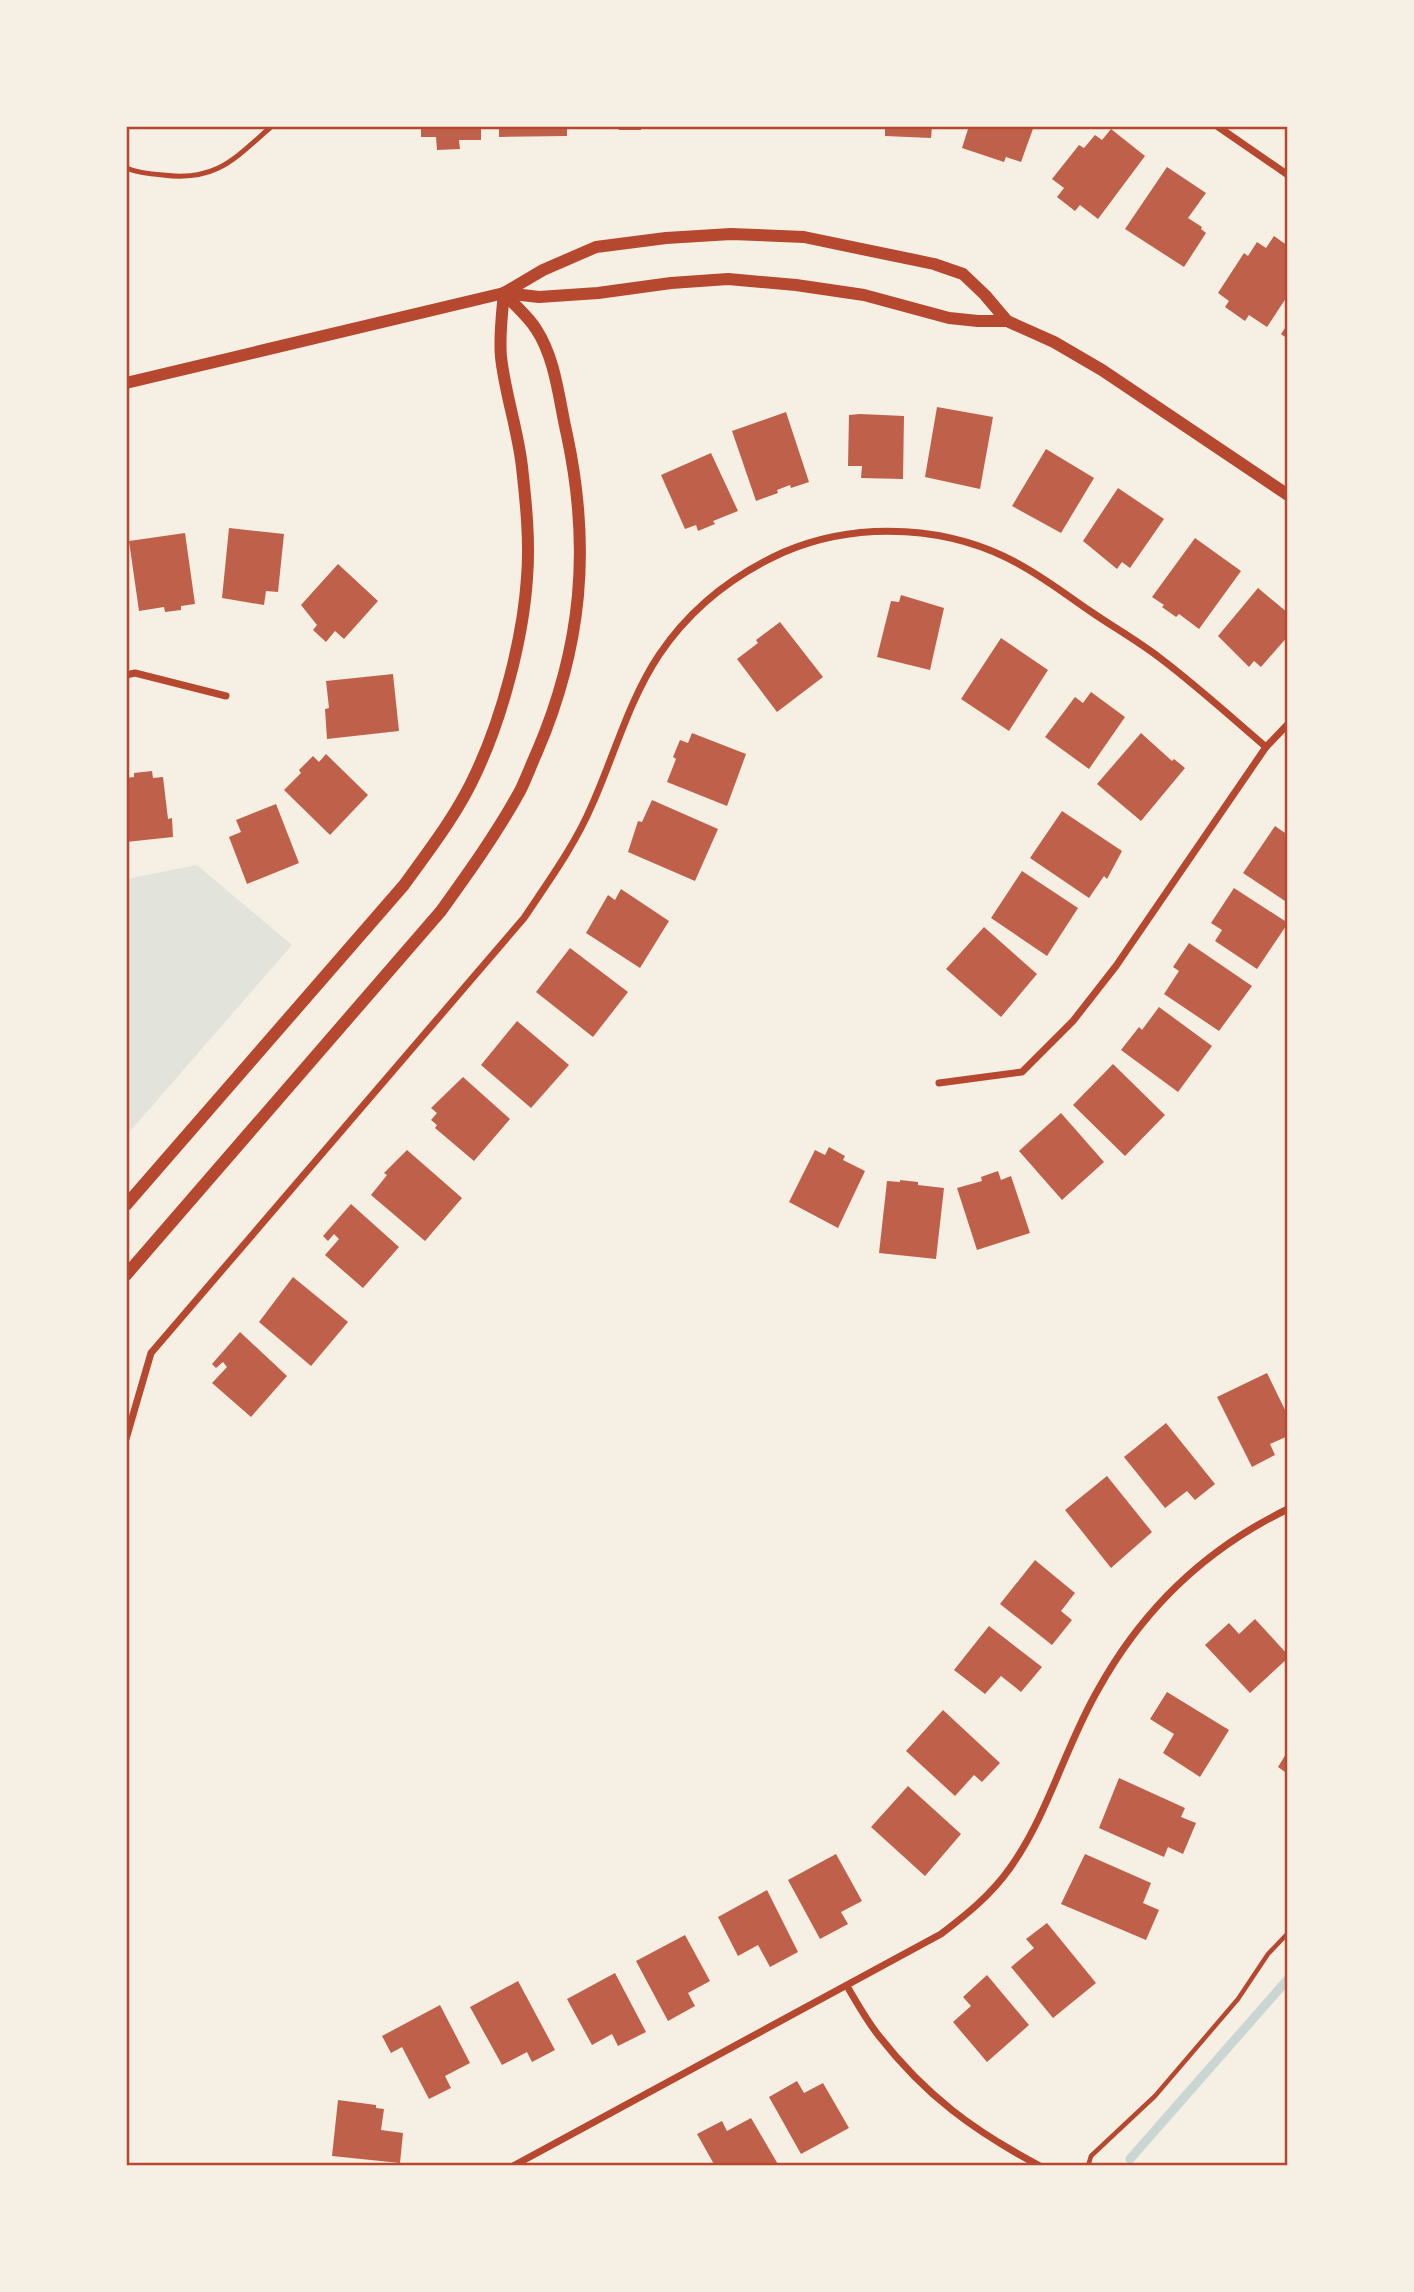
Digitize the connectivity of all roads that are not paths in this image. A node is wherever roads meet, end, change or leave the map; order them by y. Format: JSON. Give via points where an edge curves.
{"nodes":[{"id":1,"x":272,"y":126,"type":"edge"},
{"id":2,"x":1217,"y":126,"type":"edge"},
{"id":3,"x":126,"y":168,"type":"edge"},
{"id":4,"x":1288,"y":175,"type":"edge"},
{"id":5,"x":504,"y":293,"type":"junction"},
{"id":6,"x":1007,"y":321,"type":"junction"},
{"id":7,"x":126,"y":383,"type":"edge"},
{"id":8,"x":1288,"y":495,"type":"edge"},
{"id":9,"x":126,"y":675,"type":"edge"},
{"id":10,"x":226,"y":696,"type":"dead end"},
{"id":11,"x":1288,"y":724,"type":"edge"},
{"id":12,"x":1266,"y":747,"type":"junction"},
{"id":13,"x":939,"y":1083,"type":"dead end"},
{"id":14,"x":126,"y":1205,"type":"edge"},
{"id":15,"x":126,"y":1275,"type":"edge"},
{"id":16,"x":126,"y":1439,"type":"edge"},
{"id":17,"x":1288,"y":1509,"type":"edge"},
{"id":18,"x":847,"y":1986,"type":"junction"},
{"id":19,"x":513,"y":2166,"type":"edge"},
{"id":20,"x":1040,"y":2166,"type":"edge"}],
"edges":[{"from":1,"to":3,"type":"lane","via":[[230,163],[205,175],[169,176]]},
{"from":2,"to":4,"type":"street"},
{"from":5,"to":6,"type":"street","via":[[539,297],[728,279],[864,295],[949,318]]},
{"from":5,"to":6,"type":"street","via":[[596,247],[731,234],[804,237],[963,274]]},
{"from":5,"to":7,"type":"street"},
{"from":5,"to":14,"type":"street","via":[[501,358],[521,456],[527,578],[502,703],[476,773],[404,885]]},
{"from":5,"to":15,"type":"street","via":[[536,328],[551,361],[571,455],[579,523],[580,597],[570,660],[549,723],[520,790],[441,911]]},
{"from":6,"to":8,"type":"street","via":[[1102,370]]},
{"from":9,"to":10,"type":"street"},
{"from":11,"to":12,"type":"street"},
{"from":12,"to":13,"type":"street","via":[[1073,1021],[1023,1072]]},
{"from":12,"to":16,"type":"street","via":[[1159,657],[1023,566],[978,546],[932,534],[887,531],[830,538],[759,564],[719,589],[686,620],[659,656],[638,692],[591,808],[561,864],[524,918],[151,1353]]},
{"from":17,"to":18,"type":"street","via":[[1236,1538],[1156,1605],[1097,1690],[1034,1830],[1009,1870],[978,1905],[941,1934]]},
{"from":18,"to":19,"type":"street"},
{"from":18,"to":20,"type":"street","via":[[877,2034],[935,2097],[996,2143]]}]}
